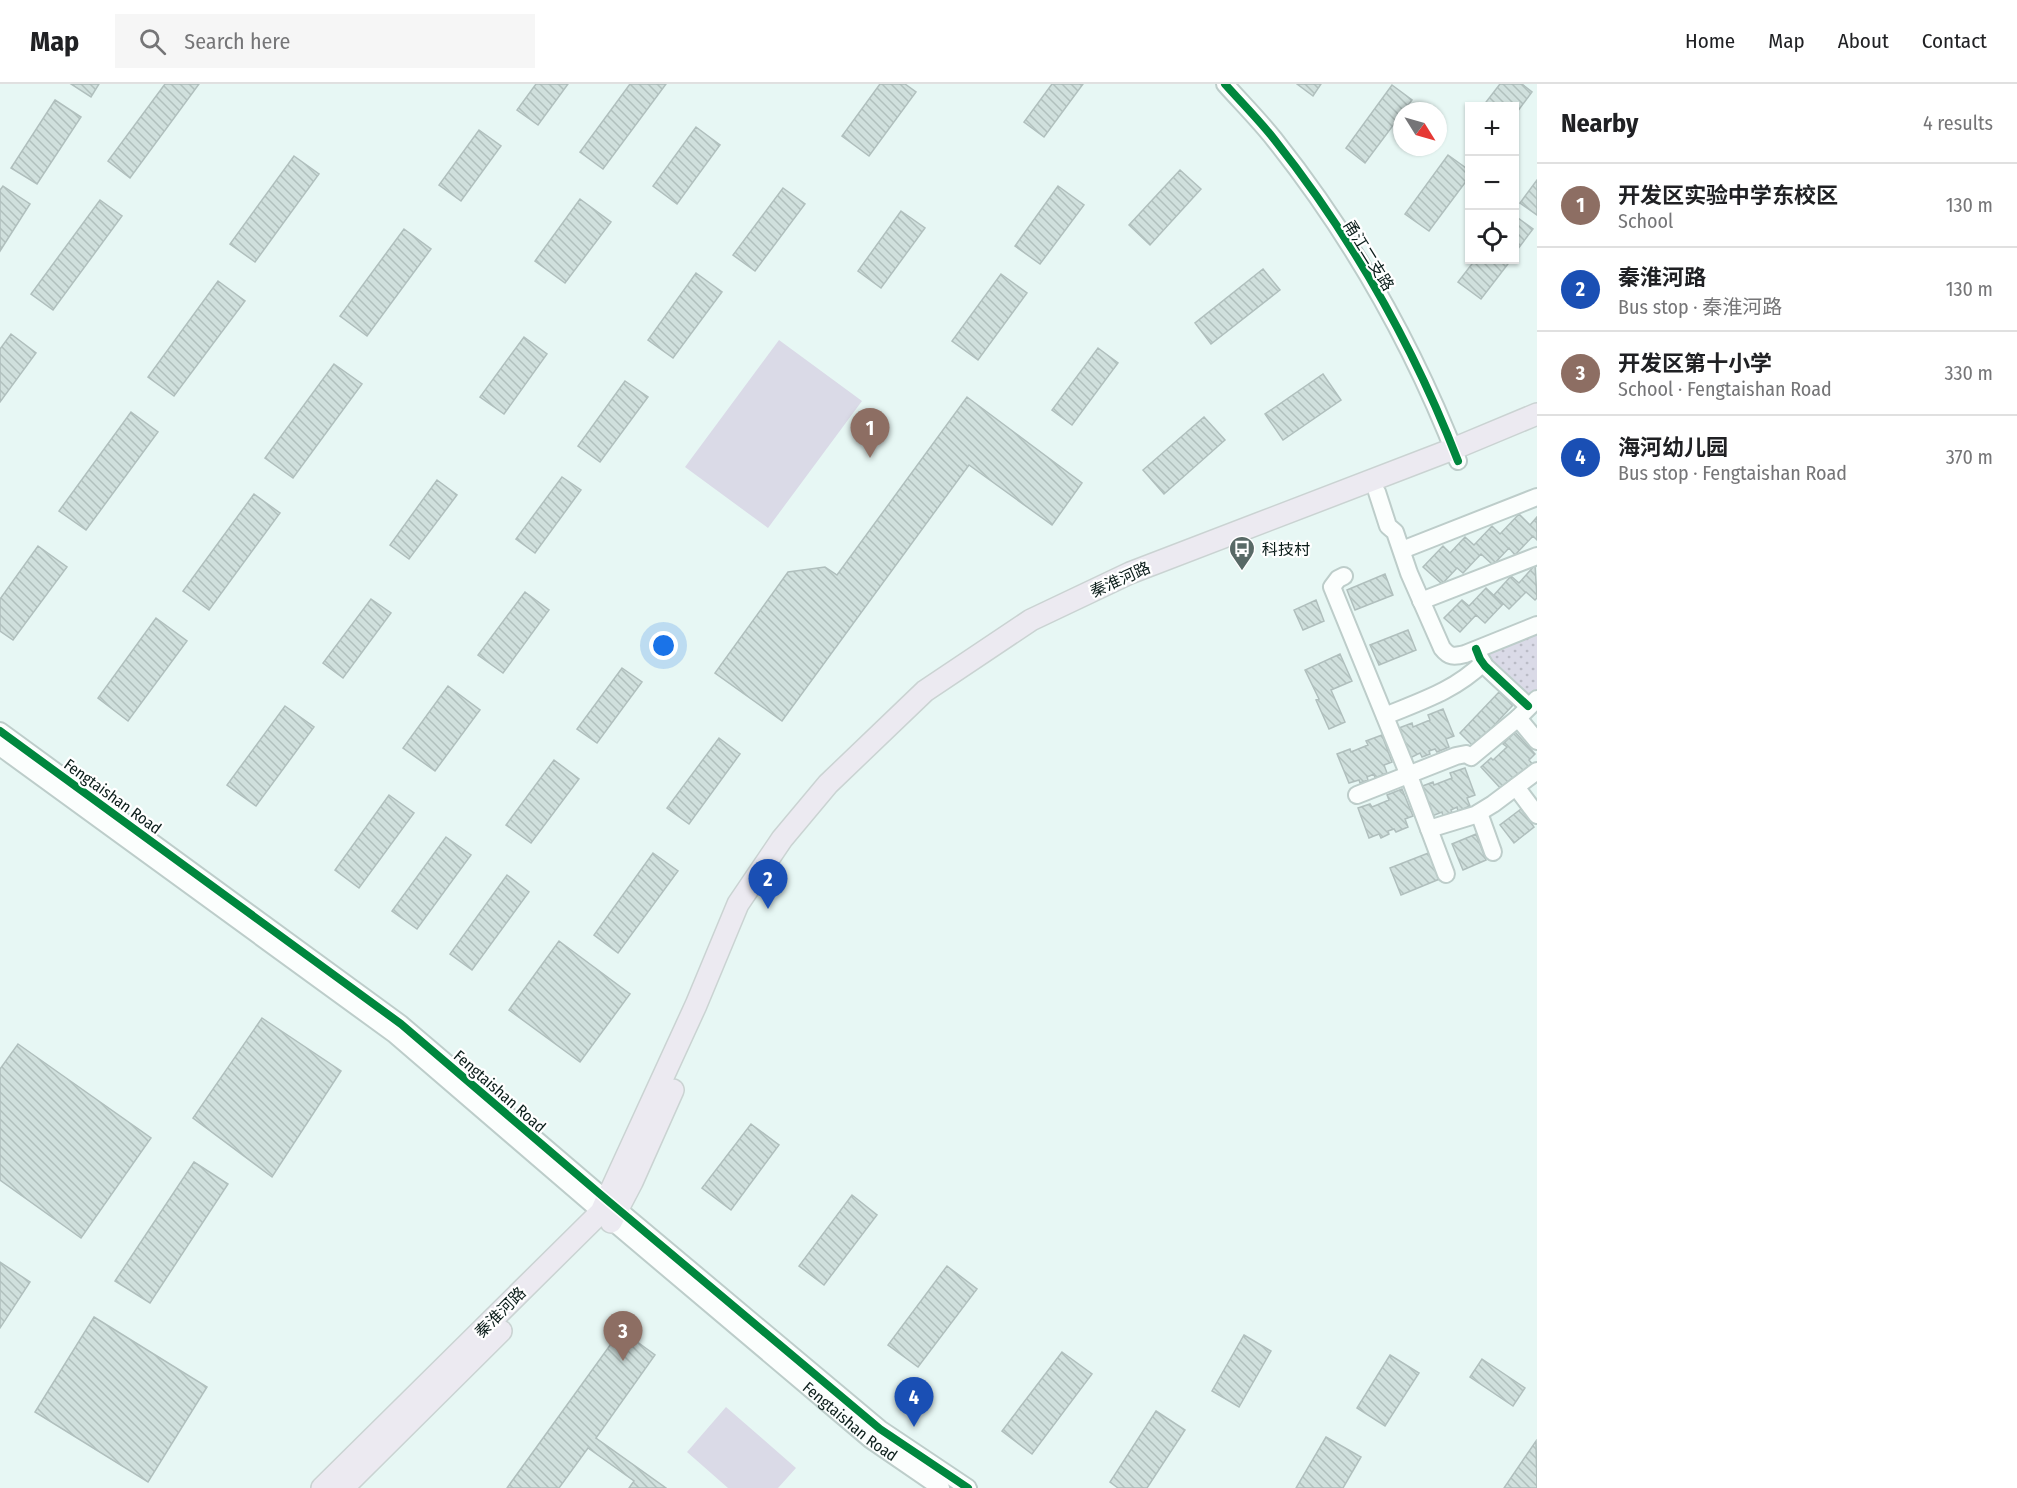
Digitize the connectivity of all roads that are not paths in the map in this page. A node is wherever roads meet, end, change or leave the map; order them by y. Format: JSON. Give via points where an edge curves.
{"nodes":[{"id":1,"x":1225,"y":84,"type":"edge"},
{"id":2,"x":1537,"y":414,"type":"edge"},
{"id":3,"x":1537,"y":428,"type":"edge"},
{"id":4,"x":1455,"y":455,"type":"junction"},
{"id":5,"x":1377,"y":492,"type":"junction"},
{"id":6,"x":1537,"y":498,"type":"edge"},
{"id":7,"x":1402,"y":550,"type":"junction"},
{"id":8,"x":1537,"y":556,"type":"edge"},
{"id":9,"x":1344,"y":576,"type":"dead end"},
{"id":10,"x":1421,"y":601,"type":"junction"},
{"id":11,"x":1537,"y":625,"type":"edge"},
{"id":12,"x":1480,"y":656,"type":"junction"},
{"id":13,"x":1528,"y":708,"type":"edge"},
{"id":14,"x":1385,"y":716,"type":"junction"},
{"id":15,"x":0,"y":731,"type":"edge"},
{"id":16,"x":1537,"y":741,"type":"edge"},
{"id":17,"x":0,"y":747,"type":"edge"},
{"id":18,"x":1537,"y":771,"type":"edge"},
{"id":19,"x":1408,"y":773,"type":"junction"},
{"id":20,"x":1516,"y":787,"type":"junction"},
{"id":21,"x":1357,"y":795,"type":"dead end"},
{"id":22,"x":1479,"y":813,"type":"junction"},
{"id":23,"x":1537,"y":815,"type":"edge"},
{"id":24,"x":1429,"y":829,"type":"junction"},
{"id":25,"x":1493,"y":852,"type":"dead end"},
{"id":26,"x":1446,"y":874,"type":"dead end"},
{"id":27,"x":610,"y":1211,"type":"junction"},
{"id":28,"x":322,"y":1488,"type":"edge"},
{"id":29,"x":343,"y":1488,"type":"edge"},
{"id":30,"x":941,"y":1488,"type":"edge"},
{"id":31,"x":968,"y":1488,"type":"edge"}],
"edges":[{"from":1,"to":4,"type":"street","name":"甬江二支路","via":[[1273,137],[1351,247],[1412,357]]},
{"from":2,"to":4,"type":"main road","name":"秦淮河路"},
{"from":3,"to":4,"type":"main road","name":"秦淮河路"},
{"from":4,"to":5,"type":"main road","name":"秦淮河路"},
{"from":4,"to":27,"type":"main road","name":"秦淮河路","via":[[1130,573],[1031,620],[925,691],[828,783],[782,839],[738,904]]},
{"from":5,"to":7,"type":"street","via":[[1388,526],[1395,531]]},
{"from":5,"to":27,"type":"main road","name":"秦淮河路","via":[[1112,596],[1036,632],[933,700],[839,791],[794,844],[752,906],[711,1005]]},
{"from":6,"to":7,"type":"street"},
{"from":7,"to":10,"type":"street"},
{"from":8,"to":10,"type":"street"},
{"from":9,"to":14,"type":"street","via":[[1332,587]]},
{"from":10,"to":12,"type":"street","via":[[1447,654]]},
{"from":11,"to":12,"type":"street"},
{"from":12,"to":13,"type":"street"},
{"from":12,"to":14,"type":"street","via":[[1469,677],[1450,690]]},
{"from":13,"to":16,"type":"street"},
{"from":13,"to":19,"type":"street","via":[[1471,757],[1456,756]]},
{"from":14,"to":19,"type":"street"},
{"from":15,"to":27,"type":"street","name":"Fengtaishan Road","via":[[401,1024]]},
{"from":17,"to":27,"type":"street","name":"Fengtaishan Road","via":[[394,1034]]},
{"from":18,"to":20,"type":"street"},
{"from":19,"to":21,"type":"street"},
{"from":19,"to":24,"type":"street"},
{"from":20,"to":22,"type":"street"},
{"from":20,"to":23,"type":"street"},
{"from":22,"to":24,"type":"street"},
{"from":22,"to":25,"type":"street"},
{"from":24,"to":26,"type":"street"},
{"from":27,"to":28,"type":"main road","name":"秦淮河路"},
{"from":27,"to":29,"type":"main road","name":"秦淮河路"},
{"from":27,"to":30,"type":"street","name":"Fengtaishan Road","via":[[871,1440]]},
{"from":27,"to":31,"type":"street","name":"Fengtaishan Road","via":[[880,1429]]}]}
